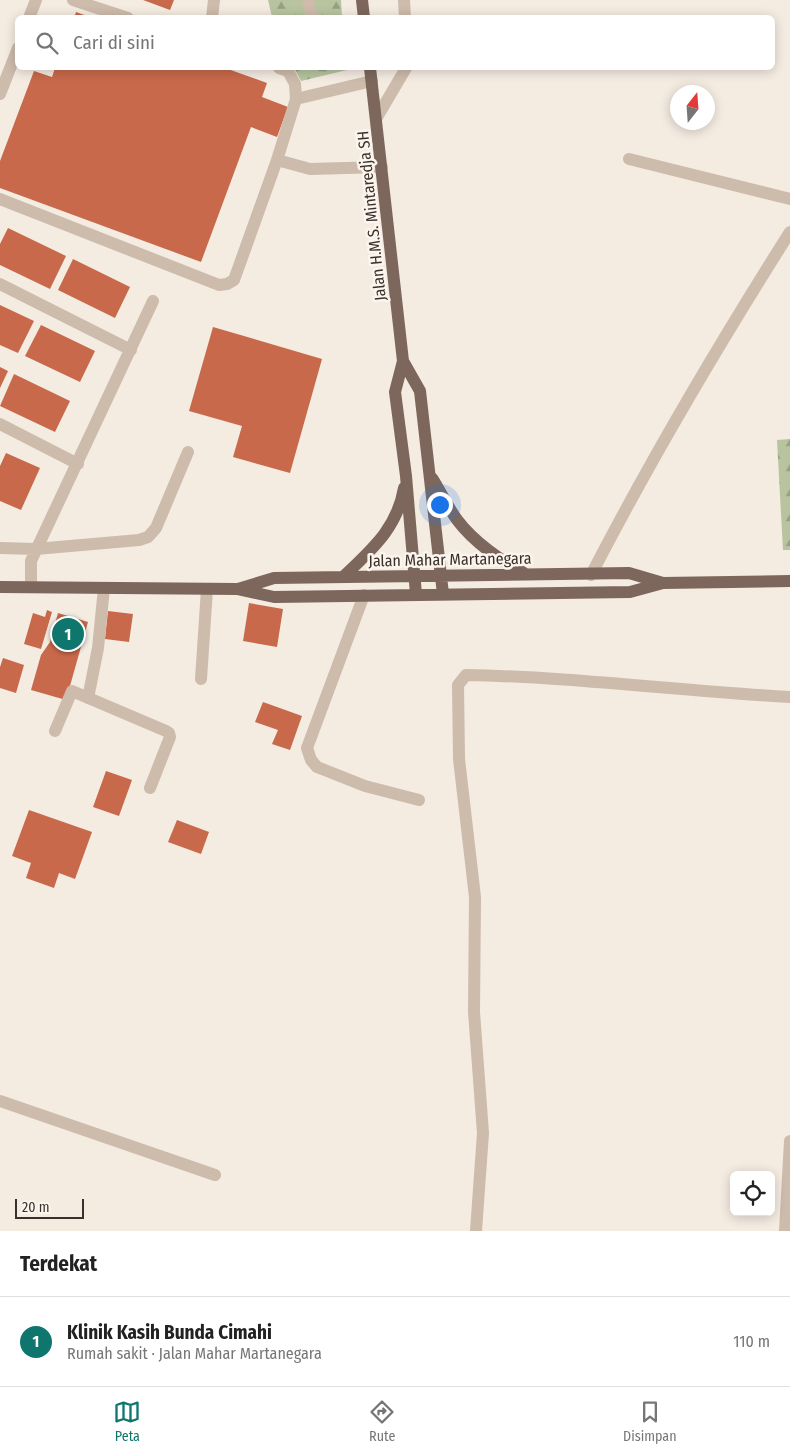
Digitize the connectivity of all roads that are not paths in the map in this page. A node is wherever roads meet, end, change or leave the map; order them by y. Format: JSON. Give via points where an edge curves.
{"nodes":[{"id":1,"x":36,"y":0,"type":"edge"},
{"id":2,"x":72,"y":0,"type":"edge"},
{"id":3,"x":214,"y":0,"type":"edge"},
{"id":4,"x":308,"y":0,"type":"edge"},
{"id":5,"x":362,"y":0,"type":"edge"},
{"id":6,"x":404,"y":0,"type":"edge"},
{"id":7,"x":30,"y":15,"type":"edge"},
{"id":8,"x":119,"y":15,"type":"edge"},
{"id":9,"x":212,"y":15,"type":"edge"},
{"id":10,"x":311,"y":15,"type":"edge"},
{"id":11,"x":364,"y":15,"type":"edge"},
{"id":12,"x":405,"y":15,"type":"edge"},
{"id":13,"x":15,"y":56,"type":"edge"},
{"id":14,"x":285,"y":70,"type":"edge"},
{"id":15,"x":370,"y":70,"type":"edge"},
{"id":16,"x":405,"y":70,"type":"edge"},
{"id":17,"x":372,"y":82,"type":"junction"},
{"id":18,"x":0,"y":94,"type":"edge"},
{"id":19,"x":296,"y":99,"type":"junction"},
{"id":20,"x":376,"y":118,"type":"junction"},
{"id":21,"x":629,"y":159,"type":"dead end"},
{"id":22,"x":277,"y":160,"type":"junction"},
{"id":23,"x":382,"y":167,"type":"junction"},
{"id":24,"x":0,"y":199,"type":"edge"},
{"id":25,"x":790,"y":199,"type":"edge"},
{"id":26,"x":790,"y":232,"type":"edge"},
{"id":27,"x":0,"y":284,"type":"edge"},
{"id":28,"x":153,"y":301,"type":"dead end"},
{"id":29,"x":131,"y":350,"type":"junction"},
{"id":30,"x":403,"y":361,"type":"junction"},
{"id":31,"x":0,"y":424,"type":"edge"},
{"id":32,"x":188,"y":452,"type":"dead end"},
{"id":33,"x":78,"y":464,"type":"junction"},
{"id":34,"x":429,"y":474,"type":"junction"},
{"id":35,"x":406,"y":476,"type":"junction"},
{"id":36,"x":0,"y":548,"type":"edge"},
{"id":37,"x":36,"y":549,"type":"junction"},
{"id":38,"x":526,"y":574,"type":"junction"},
{"id":39,"x":442,"y":575,"type":"junction"},
{"id":40,"x":591,"y":575,"type":"junction"},
{"id":41,"x":415,"y":576,"type":"junction"},
{"id":42,"x":343,"y":577,"type":"junction"},
{"id":43,"x":790,"y":581,"type":"edge"},
{"id":44,"x":663,"y":583,"type":"junction"},
{"id":45,"x":0,"y":587,"type":"edge"},
{"id":46,"x":32,"y":587,"type":"junction"},
{"id":47,"x":104,"y":588,"type":"junction"},
{"id":48,"x":207,"y":589,"type":"junction"},
{"id":49,"x":237,"y":589,"type":"junction"},
{"id":50,"x":416,"y":594,"type":"junction"},
{"id":51,"x":443,"y":594,"type":"junction"},
{"id":52,"x":364,"y":595,"type":"junction"},
{"id":53,"x":201,"y":679,"type":"dead end"},
{"id":54,"x":790,"y":697,"type":"edge"},
{"id":55,"x":88,"y":698,"type":"junction"},
{"id":56,"x":55,"y":731,"type":"dead end"},
{"id":57,"x":150,"y":788,"type":"dead end"},
{"id":58,"x":419,"y":800,"type":"dead end"},
{"id":59,"x":0,"y":1101,"type":"edge"},
{"id":60,"x":790,"y":1141,"type":"edge"},
{"id":61,"x":215,"y":1175,"type":"dead end"},
{"id":62,"x":476,"y":1231,"type":"edge"},
{"id":63,"x":785,"y":1231,"type":"edge"}],
"edges":[{"from":1,"to":7,"type":"street"},
{"from":2,"to":8,"type":"street"},
{"from":3,"to":9,"type":"street"},
{"from":4,"to":10,"type":"street"},
{"from":5,"to":11,"type":"main road"},
{"from":6,"to":12,"type":"street"},
{"from":13,"to":18,"type":"street"},
{"from":14,"to":19,"type":"street","via":[[295,84]]},
{"from":15,"to":17,"type":"main road","name":"Jalan H.M.S. Mintaredja SH"},
{"from":16,"to":20,"type":"street"},
{"from":17,"to":19,"type":"street"},
{"from":17,"to":20,"type":"main road","name":"Jalan H.M.S. Mintaredja SH"},
{"from":19,"to":22,"type":"street"},
{"from":20,"to":23,"type":"main road","name":"Jalan H.M.S. Mintaredja SH"},
{"from":21,"to":25,"type":"street"},
{"from":22,"to":23,"type":"street","via":[[310,169]]},
{"from":22,"to":24,"type":"street","via":[[234,280],[227,284],[219,285]]},
{"from":23,"to":30,"type":"main road","name":"Jalan H.M.S. Mintaredja SH"},
{"from":26,"to":40,"type":"street","via":[[703,372]]},
{"from":27,"to":29,"type":"street"},
{"from":28,"to":29,"type":"street"},
{"from":29,"to":33,"type":"street"},
{"from":30,"to":34,"type":"main road","name":"Jalan H.M.S. Mintaredja SH","via":[[420,391]]},
{"from":30,"to":35,"type":"main road","name":"Jalan H.M.S. Mintaredja SH","via":[[395,392]]},
{"from":31,"to":33,"type":"street"},
{"from":32,"to":37,"type":"street","via":[[156,528],[148,537]]},
{"from":33,"to":37,"type":"street"},
{"from":34,"to":38,"type":"main road","via":[[458,522],[492,552]]},
{"from":34,"to":39,"type":"main road","name":"Jalan H.M.S. Mintaredja SH"},
{"from":35,"to":41,"type":"main road","name":"Jalan H.M.S. Mintaredja SH"},
{"from":35,"to":42,"type":"main road","via":[[398,509],[381,541]]},
{"from":36,"to":37,"type":"street"},
{"from":37,"to":46,"type":"street","via":[[31,561]]},
{"from":38,"to":39,"type":"main road","name":"Jalan Mahar Martanegara"},
{"from":38,"to":40,"type":"main road","name":"Jalan Mahar Martanegara"},
{"from":39,"to":41,"type":"main road","name":"Jalan Mahar Martanegara"},
{"from":39,"to":51,"type":"main road","name":"Jalan H.M.S. Mintaredja SH"},
{"from":40,"to":44,"type":"main road","name":"Jalan Mahar Martanegara","via":[[629,573]]},
{"from":41,"to":42,"type":"main road","name":"Jalan Mahar Martanegara"},
{"from":41,"to":50,"type":"main road","name":"Jalan H.M.S. Mintaredja SH"},
{"from":42,"to":49,"type":"main road","name":"Jalan Mahar Martanegara","via":[[274,578]]},
{"from":43,"to":44,"type":"main road","name":"Jalan Mahar Martanegara"},
{"from":44,"to":51,"type":"main road","name":"Jalan Mahar Martanegara","via":[[630,592]]},
{"from":45,"to":46,"type":"main road","name":"Jalan Mahar Martanegara"},
{"from":46,"to":47,"type":"main road","name":"Jalan Mahar Martanegara"},
{"from":47,"to":48,"type":"main road","name":"Jalan Mahar Martanegara"},
{"from":47,"to":55,"type":"street","via":[[98,648]]},
{"from":48,"to":49,"type":"main road","name":"Jalan Mahar Martanegara"},
{"from":48,"to":53,"type":"street"},
{"from":49,"to":52,"type":"main road","name":"Jalan Mahar Martanegara","via":[[274,597]]},
{"from":50,"to":51,"type":"main road","name":"Jalan Mahar Martanegara"},
{"from":50,"to":52,"type":"main road","name":"Jalan Mahar Martanegara"},
{"from":52,"to":58,"type":"street","via":[[307,748],[317,767],[365,786]]},
{"from":54,"to":62,"type":"street","via":[[525,676],[466,675],[458,685],[459,759],[475,897],[474,1012],[482,1134]]},
{"from":55,"to":56,"type":"street","via":[[72,692]]},
{"from":55,"to":57,"type":"street","via":[[169,733]]},
{"from":59,"to":61,"type":"street"},
{"from":60,"to":63,"type":"street"}]}
